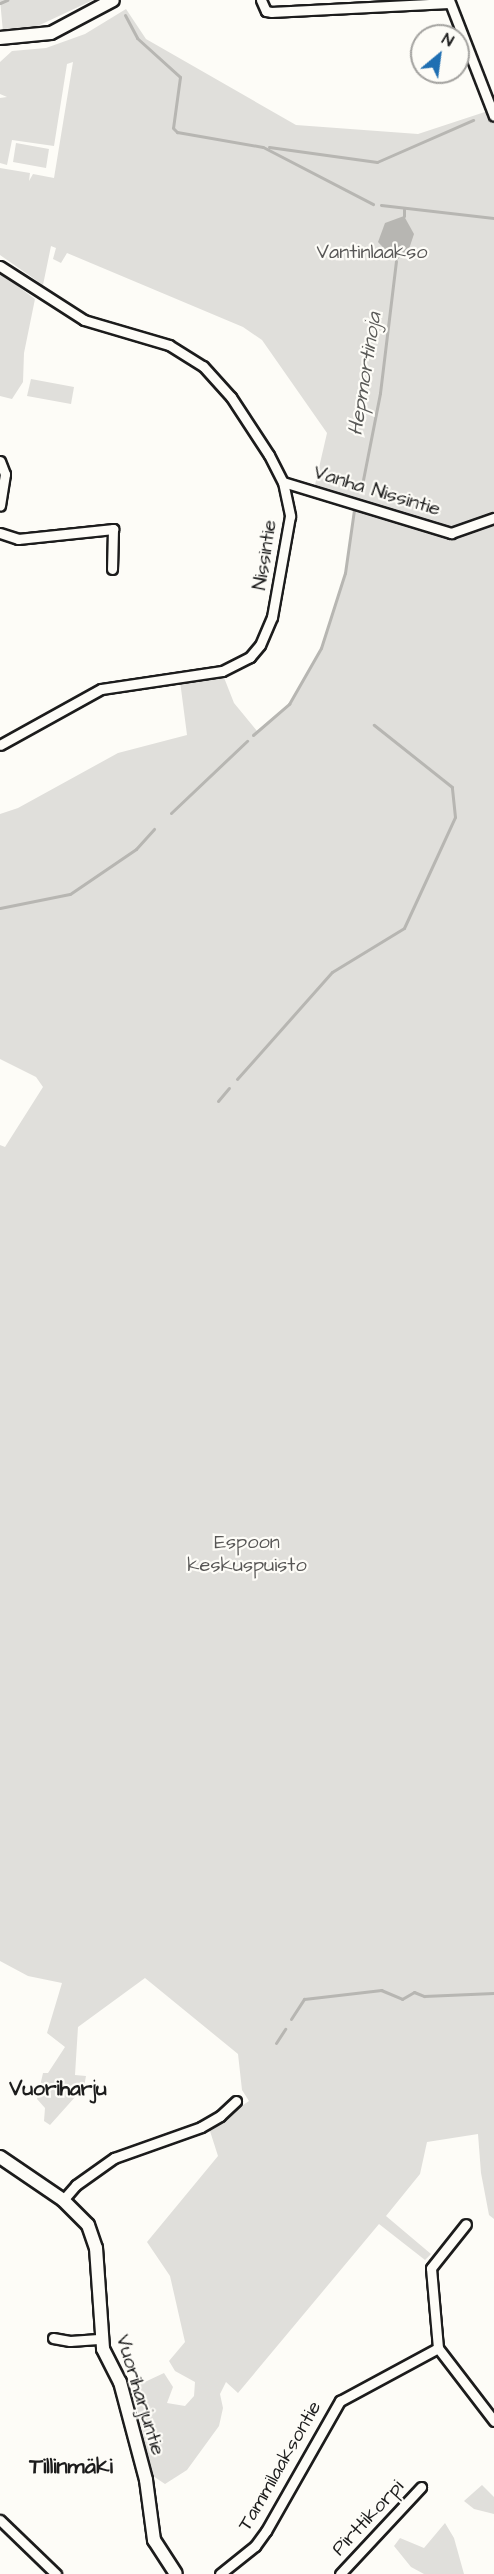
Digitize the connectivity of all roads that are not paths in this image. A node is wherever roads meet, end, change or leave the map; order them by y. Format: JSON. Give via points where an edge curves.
{"nodes":[{"id":1,"x":113,"y":0,"type":"edge"},
{"id":2,"x":261,"y":0,"type":"edge"},
{"id":3,"x":449,"y":2,"type":"edge"},
{"id":4,"x":0,"y":38,"type":"edge"},
{"id":5,"x":494,"y":116,"type":"edge"},
{"id":6,"x":0,"y":266,"type":"edge"},
{"id":7,"x":0,"y":461,"type":"edge"},
{"id":8,"x":283,"y":482,"type":"junction"},
{"id":9,"x":0,"y":506,"type":"edge"},
{"id":10,"x":494,"y":518,"type":"edge"},
{"id":11,"x":0,"y":534,"type":"edge"},
{"id":12,"x":112,"y":569,"type":"dead end"},
{"id":13,"x":0,"y":746,"type":"edge"},
{"id":14,"x":236,"y":2101,"type":"dead end"},
{"id":15,"x":0,"y":2157,"type":"edge"},
{"id":16,"x":63,"y":2200,"type":"junction"},
{"id":17,"x":466,"y":2224,"type":"dead end"},
{"id":18,"x":53,"y":2338,"type":"dead end"},
{"id":19,"x":102,"y":2338,"type":"junction"},
{"id":20,"x":438,"y":2348,"type":"junction"},
{"id":21,"x":493,"y":2419,"type":"edge"},
{"id":22,"x":421,"y":2487,"type":"dead end"},
{"id":23,"x":0,"y":2520,"type":"edge"},
{"id":24,"x":174,"y":2573,"type":"edge"},
{"id":25,"x":56,"y":2574,"type":"edge"},
{"id":26,"x":220,"y":2574,"type":"edge"},
{"id":27,"x":340,"y":2574,"type":"edge"}],
"edges":[{"from":1,"to":4,"type":"street","via":[[51,33]]},
{"from":2,"to":3,"type":"street","via":[[266,11],[271,12]]},
{"from":3,"to":5,"type":"street"},
{"from":6,"to":8,"type":"street","name":"Nissintie","via":[[84,320],[169,345],[202,366],[231,397]]},
{"from":7,"to":9,"type":"street","via":[[5,474]]},
{"from":8,"to":10,"type":"street","name":"Vanha Nissintie","via":[[451,533]]},
{"from":8,"to":13,"type":"street","name":"Nissintie","via":[[290,516],[282,574],[268,631],[250,657],[222,671],[100,689]]},
{"from":11,"to":12,"type":"street","via":[[18,539],[113,529]]},
{"from":14,"to":16,"type":"street","via":[[201,2127],[114,2158],[76,2185]]},
{"from":15,"to":16,"type":"street","name":"Vuoriharjuntie"},
{"from":16,"to":19,"type":"street","name":"Vuoriharjuntie","via":[[88,2225],[96,2248]]},
{"from":17,"to":20,"type":"street","via":[[431,2268]]},
{"from":18,"to":19,"type":"street","via":[[69,2342]]},
{"from":19,"to":24,"type":"street","name":"Vuoriharjuntie","via":[[108,2364],[120,2382],[146,2480],[154,2540]]},
{"from":20,"to":21,"type":"street"},
{"from":20,"to":26,"type":"street","name":"Tammilaaksontie","via":[[340,2401],[266,2531],[255,2546]]},
{"from":22,"to":27,"type":"street","name":"Pirttikorpi"},
{"from":23,"to":25,"type":"street"}]}
